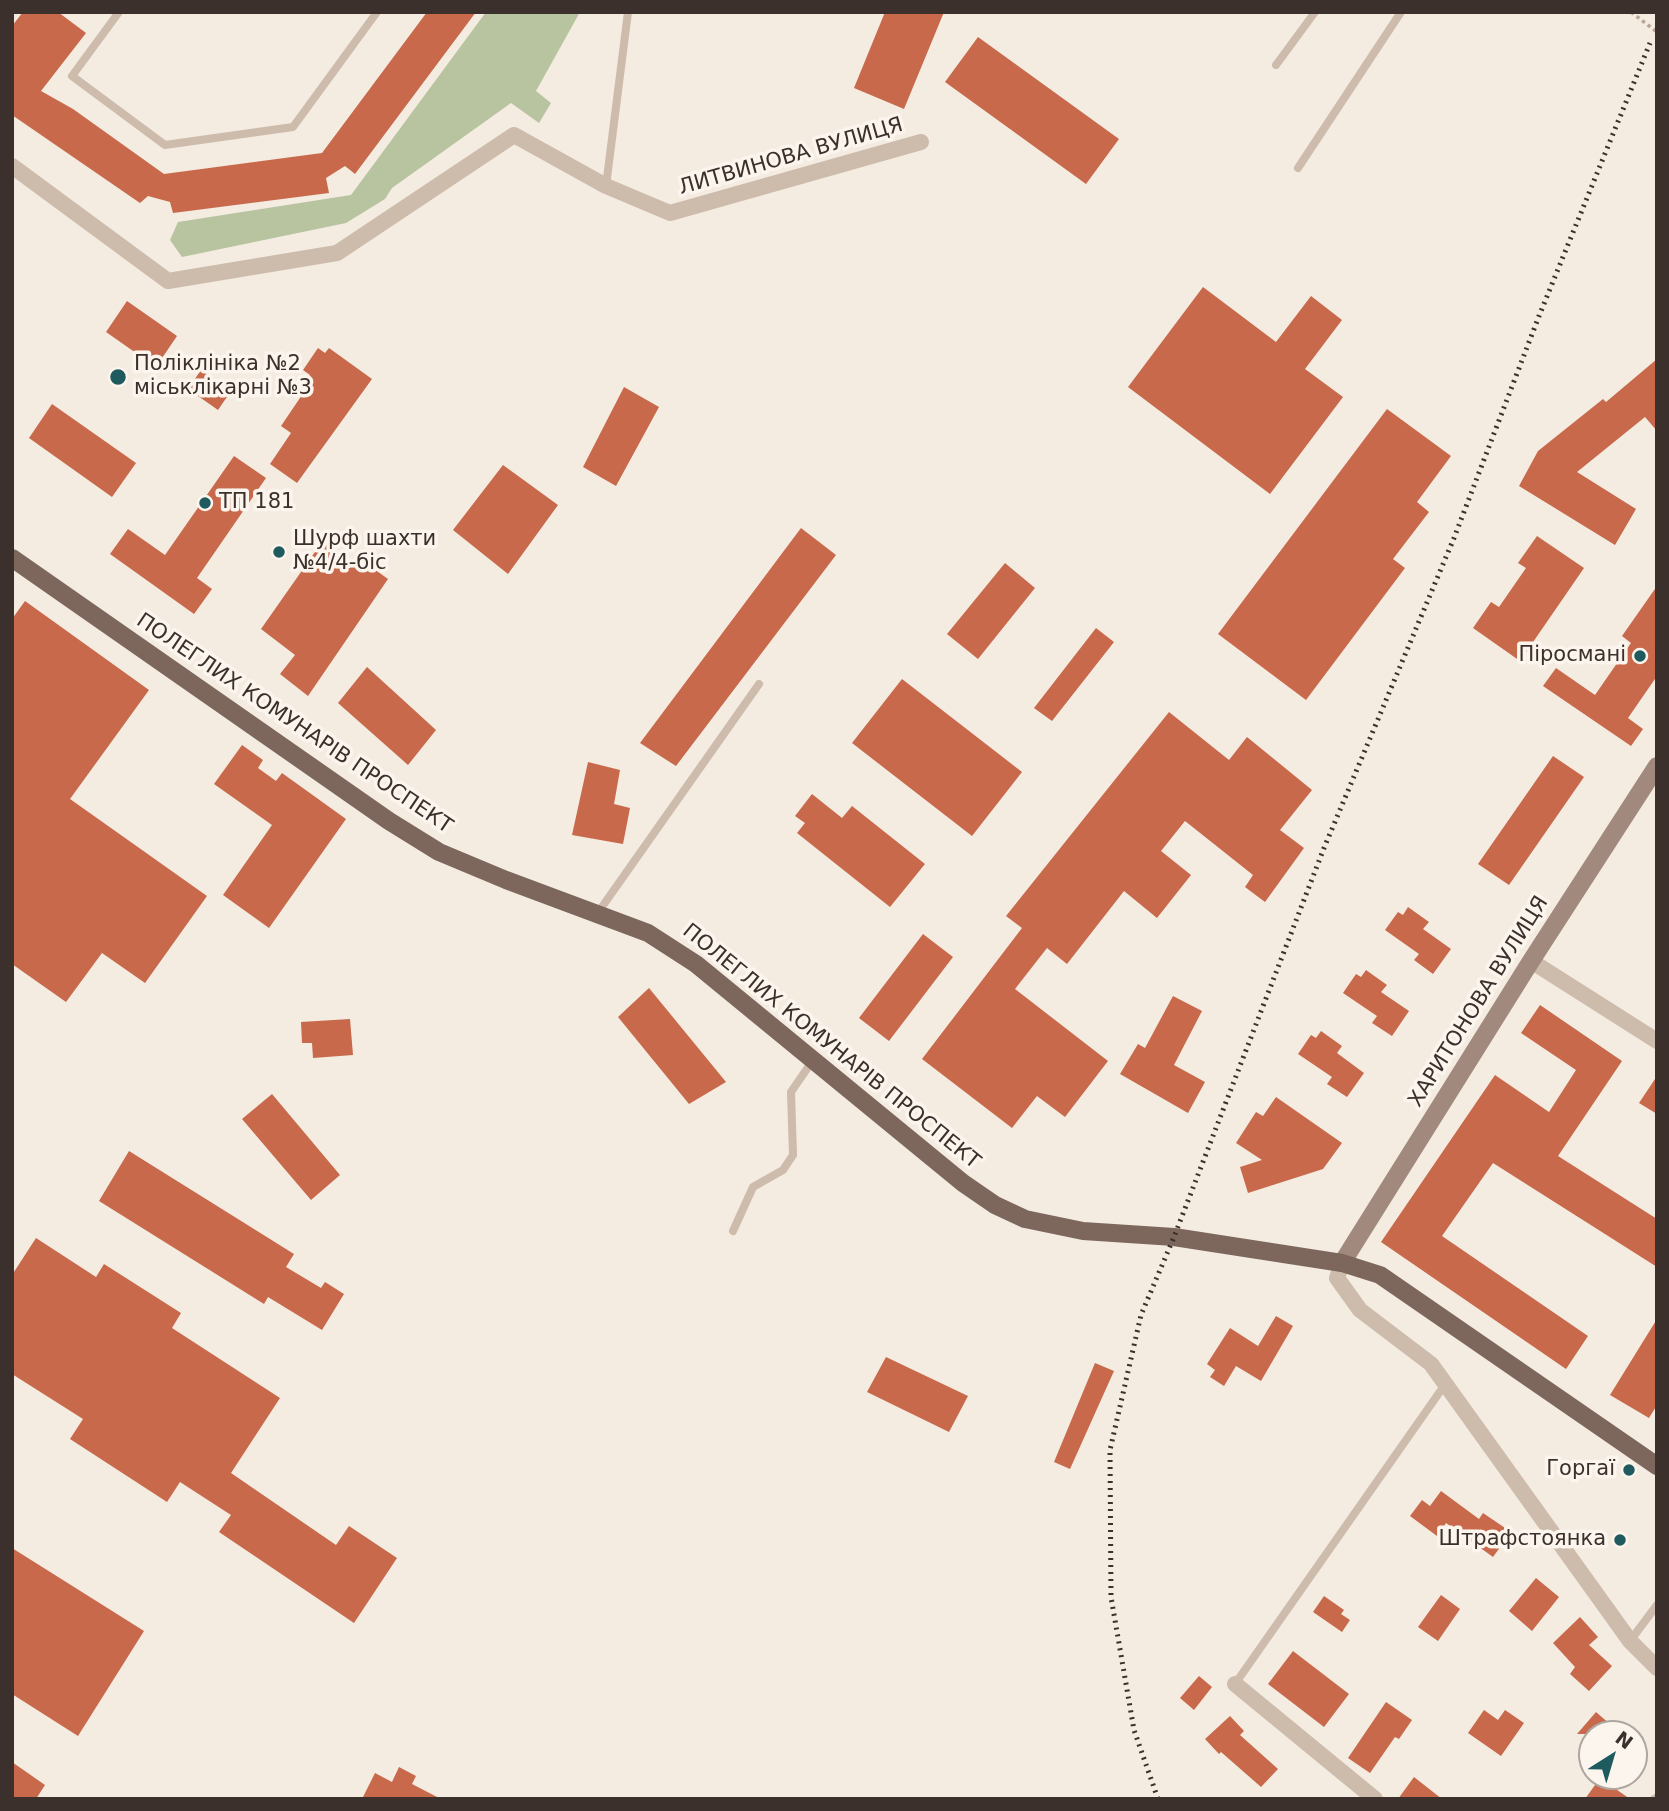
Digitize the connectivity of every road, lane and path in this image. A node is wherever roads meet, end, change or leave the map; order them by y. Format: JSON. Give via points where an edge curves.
{"nodes":[{"id":1,"x":119,"y":12,"type":"edge"},
{"id":2,"x":377,"y":12,"type":"edge"},
{"id":3,"x":628,"y":12,"type":"edge"},
{"id":4,"x":1315,"y":12,"type":"edge"},
{"id":5,"x":1401,"y":12,"type":"edge"},
{"id":6,"x":1631,"y":12,"type":"edge"},
{"id":7,"x":1657,"y":32,"type":"edge"},
{"id":8,"x":1276,"y":65,"type":"dead end"},
{"id":9,"x":921,"y":142,"type":"dead end"},
{"id":10,"x":12,"y":166,"type":"edge"},
{"id":11,"x":1298,"y":168,"type":"dead end"},
{"id":12,"x":606,"y":186,"type":"junction"},
{"id":13,"x":12,"y":558,"type":"edge"},
{"id":14,"x":759,"y":684,"type":"dead end"},
{"id":15,"x":1657,"y":766,"type":"edge"},
{"id":16,"x":597,"y":914,"type":"junction"},
{"id":17,"x":1531,"y":961,"type":"junction"},
{"id":18,"x":1657,"y":1041,"type":"edge"},
{"id":19,"x":813,"y":1060,"type":"junction"},
{"id":20,"x":733,"y":1231,"type":"dead end"},
{"id":21,"x":1342,"y":1263,"type":"junction"},
{"id":22,"x":1446,"y":1383,"type":"junction"},
{"id":23,"x":1657,"y":1466,"type":"edge"},
{"id":24,"x":1657,"y":1605,"type":"edge"},
{"id":25,"x":1630,"y":1641,"type":"junction"},
{"id":26,"x":1657,"y":1668,"type":"edge"},
{"id":27,"x":1235,"y":1684,"type":"joint"},
{"id":28,"x":1375,"y":1799,"type":"edge"}],
"edges":[{"from":1,"to":2,"type":"lane","via":[[72,76],[166,145],[293,127]]},
{"from":3,"to":12,"type":"lane"},
{"from":4,"to":8,"type":"lane"},
{"from":5,"to":11,"type":"lane"},
{"from":6,"to":7,"type":"path"},
{"from":9,"to":12,"type":"street","name":"ЛИТВИНОВА ВУЛИЦЯ","via":[[670,213]]},
{"from":10,"to":12,"type":"street","name":"ЛИТВИНОВА ВУЛИЦЯ","via":[[168,281],[337,253],[513,135]]},
{"from":13,"to":16,"type":"main road","name":"ПОЛЕГЛИХ КОМУНАРІВ ПРОСПЕКТ","via":[[439,852]]},
{"from":14,"to":16,"type":"lane"},
{"from":15,"to":17,"type":"street","name":"ХАРИТОНОВА ВУЛИЦЯ"},
{"from":16,"to":19,"type":"main road","name":"ПОЛЕГЛИХ КОМУНАРІВ ПРОСПЕКТ","via":[[648,933],[696,964]]},
{"from":17,"to":18,"type":"street"},
{"from":17,"to":21,"type":"street","name":"ХАРИТОНОВА ВУЛИЦЯ"},
{"from":19,"to":20,"type":"lane","via":[[791,1092],[793,1155],[783,1170],[753,1186]]},
{"from":19,"to":21,"type":"main road","name":"ПОЛЕГЛИХ КОМУНАРІВ ПРОСПЕКТ","via":[[963,1183],[1025,1219],[1083,1231],[1174,1237]]},
{"from":21,"to":22,"type":"street","via":[[1337,1278],[1360,1310],[1431,1364]]},
{"from":21,"to":23,"type":"main road","name":"ПОЛЕГЛИХ КОМУНАРІВ ПРОСПЕКТ","via":[[1380,1275]]},
{"from":22,"to":25,"type":"street"},
{"from":22,"to":27,"type":"lane"},
{"from":24,"to":25,"type":"lane"},
{"from":25,"to":26,"type":"street"},
{"from":27,"to":28,"type":"street"}]}
